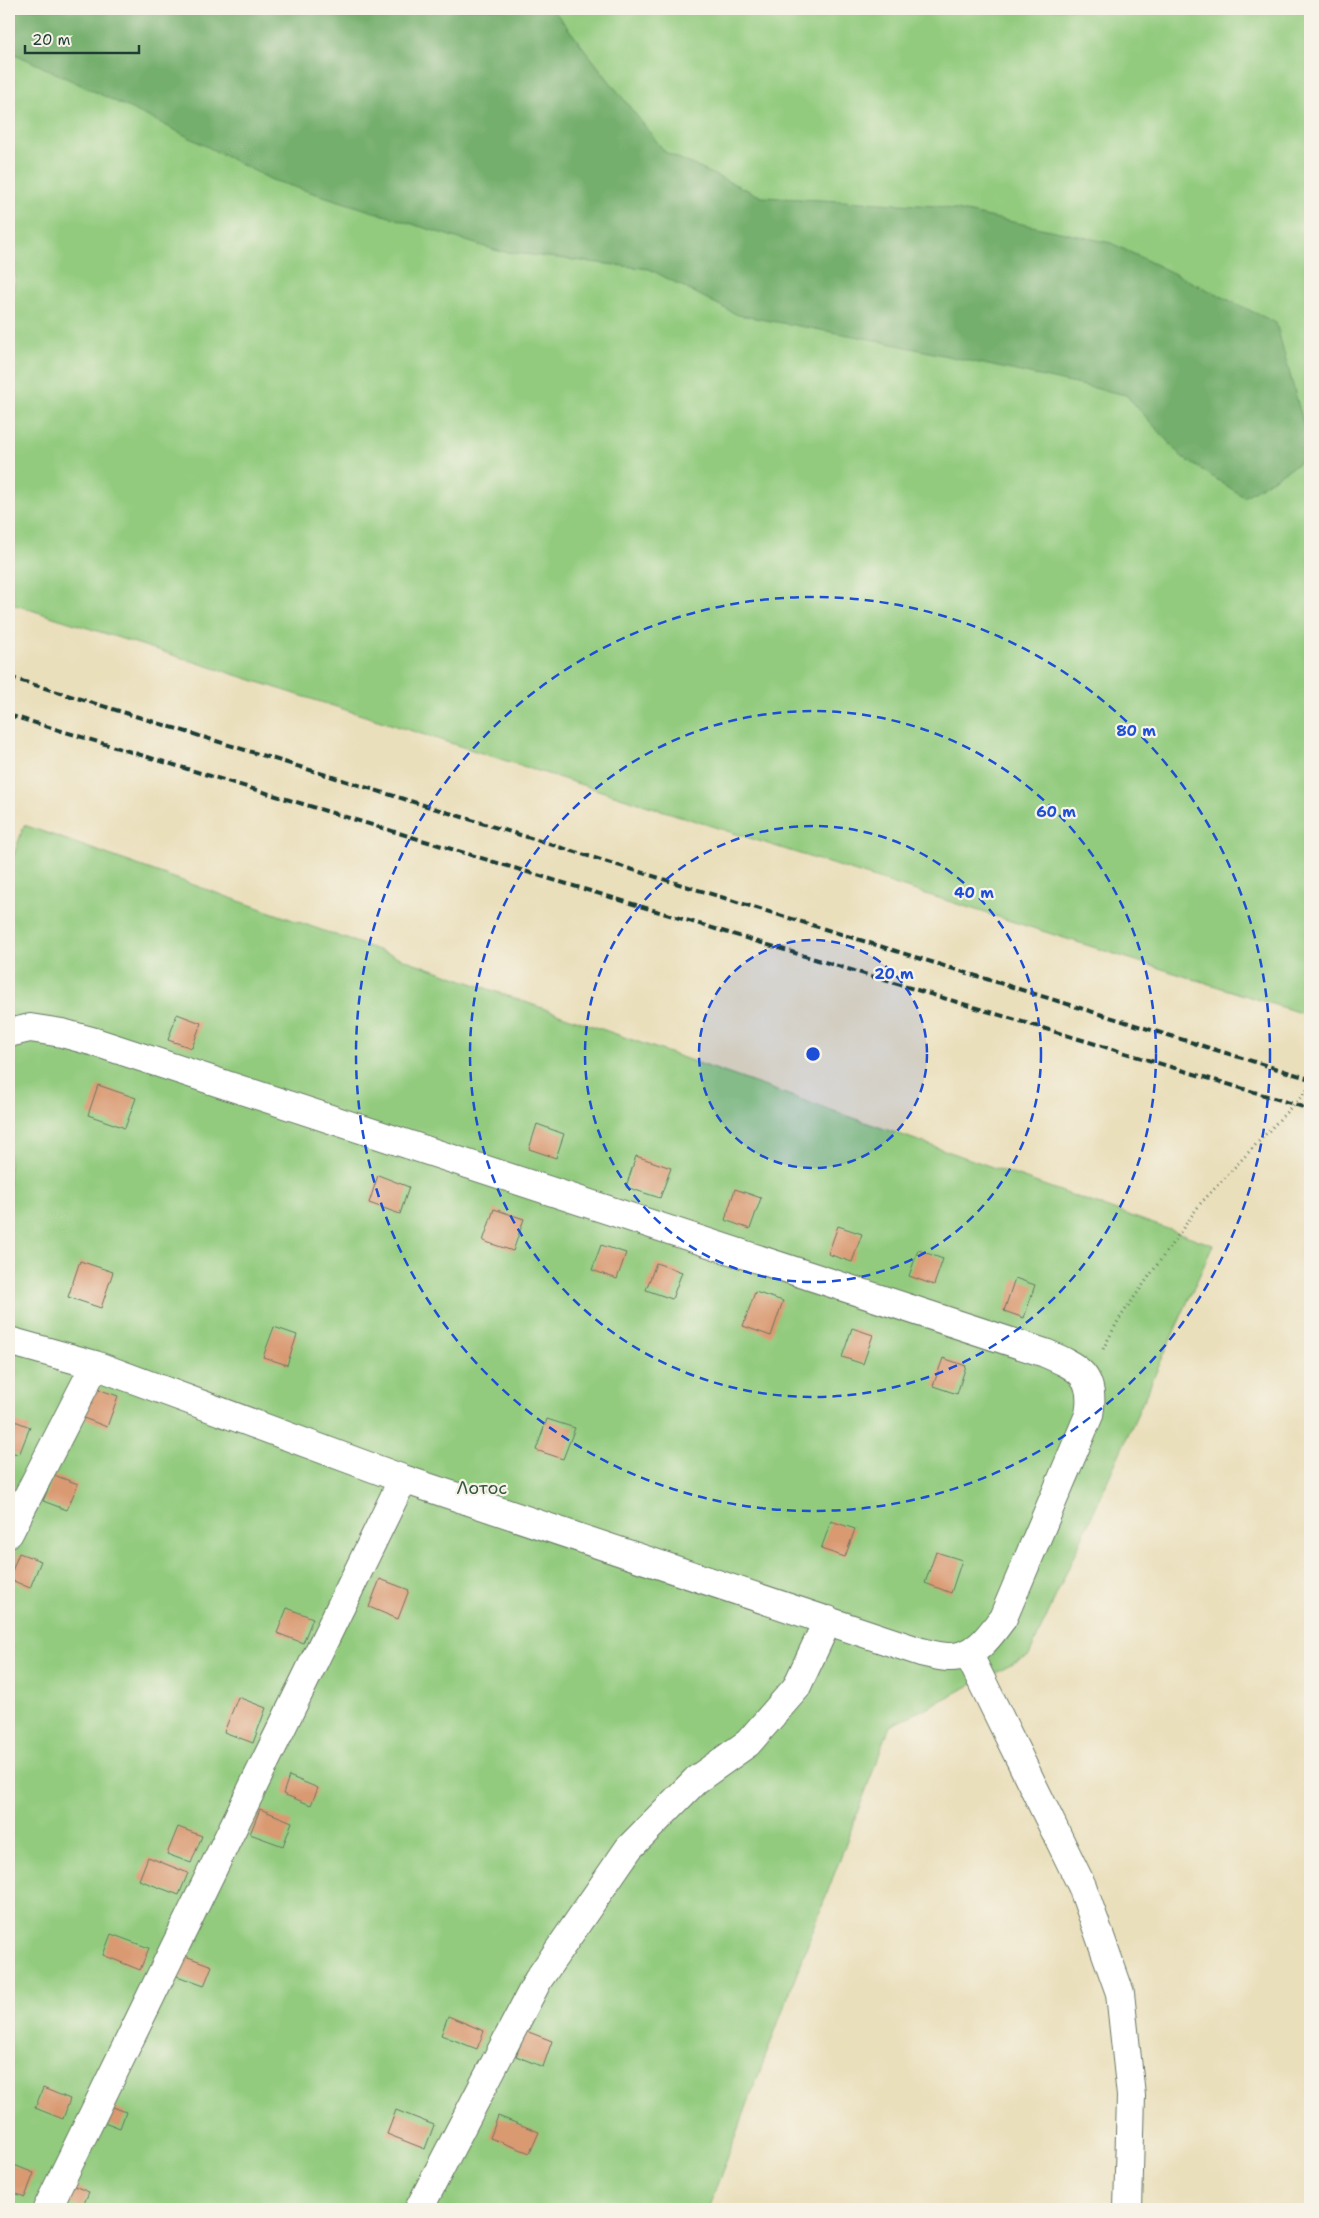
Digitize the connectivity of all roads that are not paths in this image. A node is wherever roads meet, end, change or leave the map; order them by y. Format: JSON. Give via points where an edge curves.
{"nodes":[{"id":1,"x":9,"y":1033,"type":"edge"},
{"id":2,"x":9,"y":1340,"type":"edge"},
{"id":3,"x":95,"y":1365,"type":"junction"},
{"id":4,"x":403,"y":1479,"type":"junction"},
{"id":5,"x":9,"y":1532,"type":"edge"},
{"id":6,"x":828,"y":1620,"type":"junction"},
{"id":7,"x":968,"y":1653,"type":"junction"},
{"id":8,"x":47,"y":2209,"type":"edge"},
{"id":9,"x":419,"y":2209,"type":"edge"},
{"id":10,"x":1128,"y":2209,"type":"edge"}],
"edges":[{"from":1,"to":7,"type":"lane","via":[[30,1028],[94,1042],[1071,1364],[1087,1379],[1092,1397],[1089,1414],[1003,1618],[984,1644]]},
{"from":2,"to":3,"type":"lane"},
{"from":3,"to":4,"type":"lane"},
{"from":3,"to":5,"type":"lane"},
{"from":4,"to":6,"type":"lane"},
{"from":4,"to":8,"type":"lane"},
{"from":6,"to":7,"type":"lane","via":[[921,1652],[949,1658]]},
{"from":6,"to":9,"type":"lane","via":[[796,1688],[748,1743],[696,1780],[629,1848],[538,1980]]},
{"from":7,"to":10,"type":"lane","via":[[1082,1886],[1120,1993],[1131,2096]]}]}
